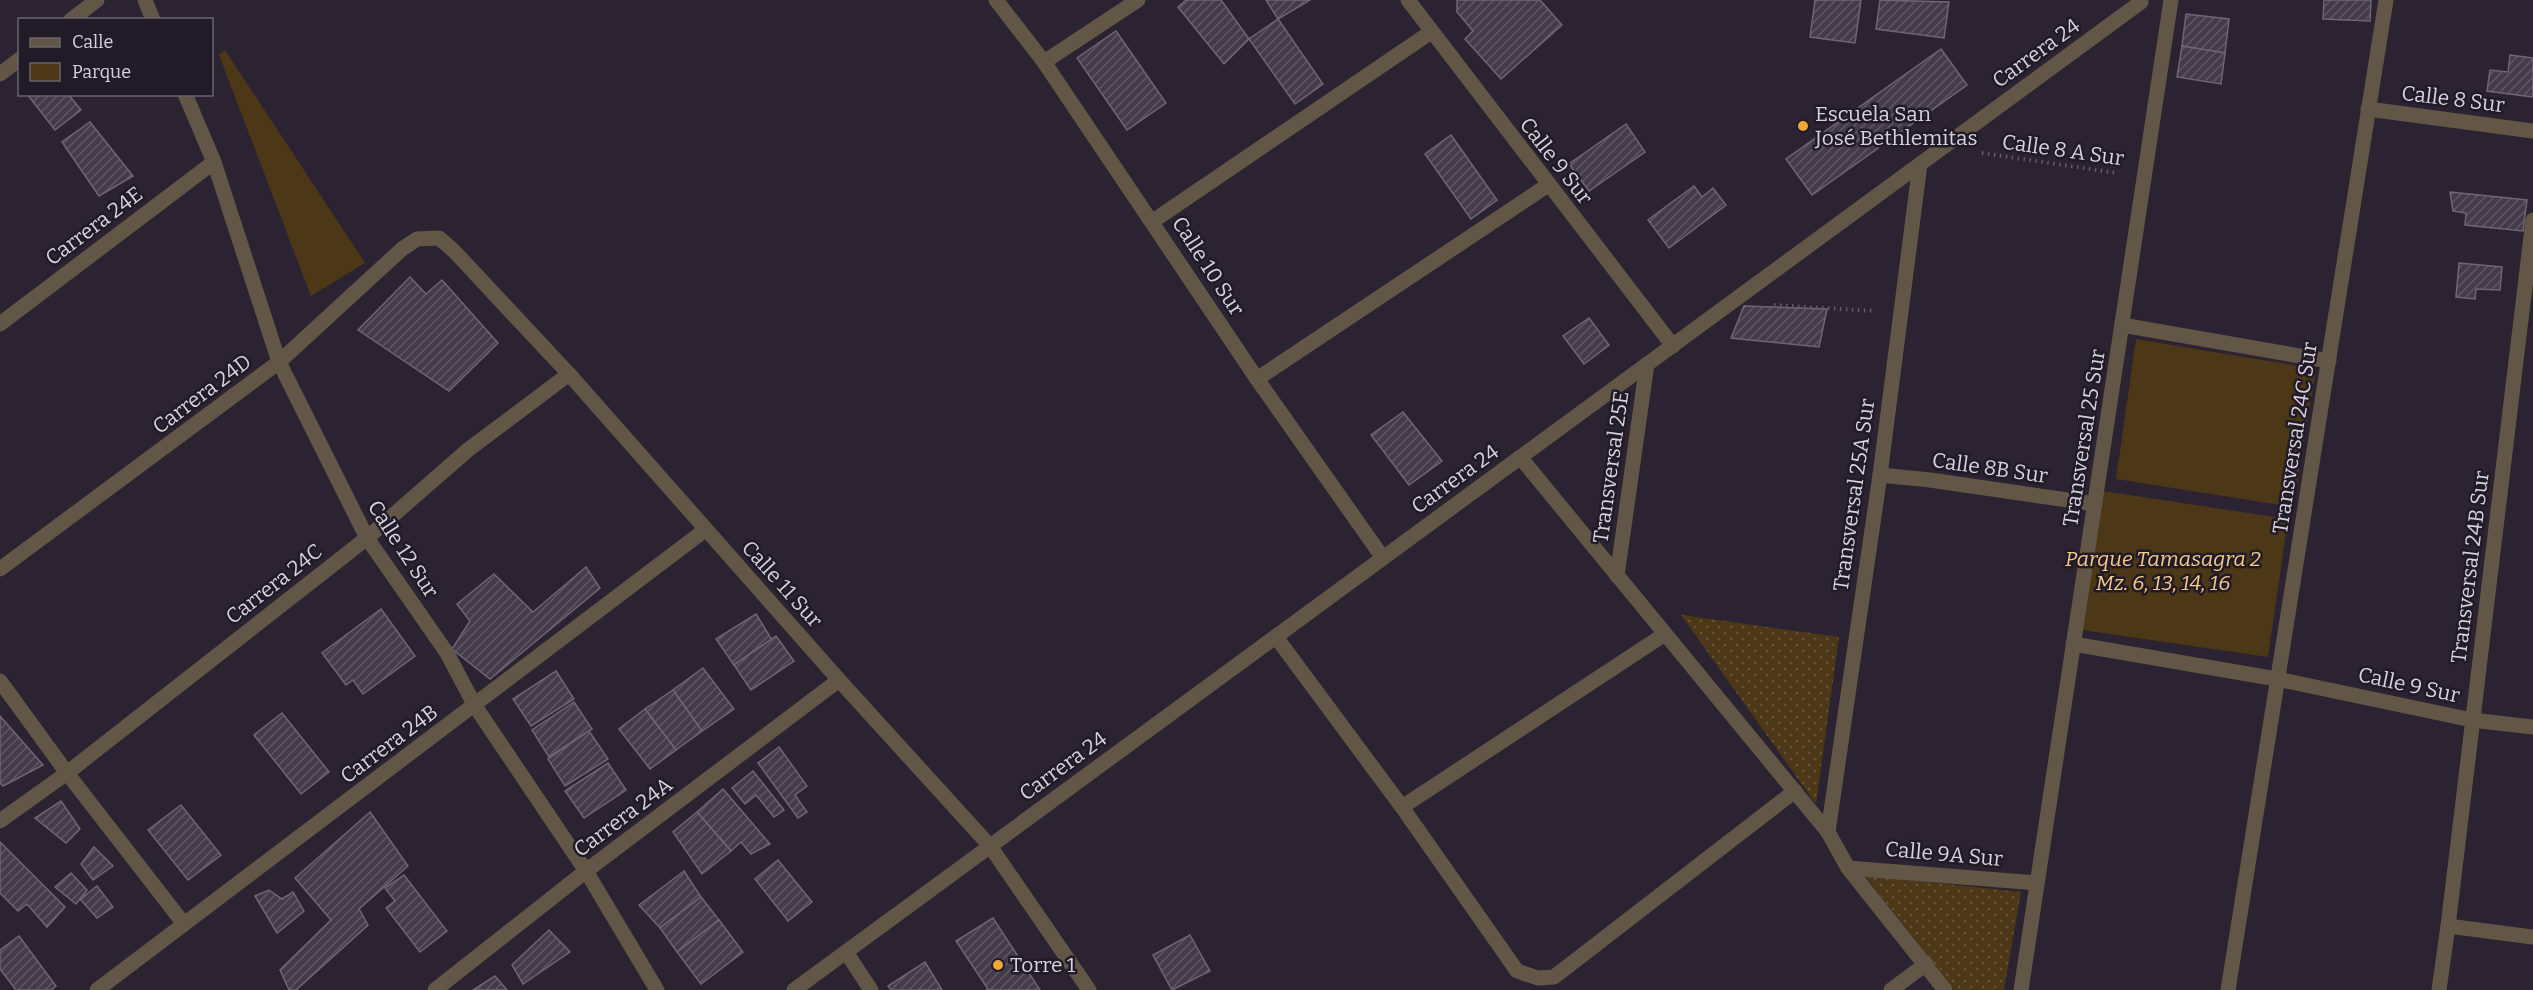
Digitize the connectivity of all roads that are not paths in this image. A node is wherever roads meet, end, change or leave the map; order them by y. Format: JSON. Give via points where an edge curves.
{"nodes":[{"id":1,"x":97,"y":0,"type":"edge"},
{"id":2,"x":145,"y":0,"type":"edge"},
{"id":3,"x":996,"y":0,"type":"edge"},
{"id":4,"x":1138,"y":0,"type":"edge"},
{"id":5,"x":1408,"y":0,"type":"edge"},
{"id":6,"x":2171,"y":0,"type":"edge"},
{"id":7,"x":2386,"y":0,"type":"edge"},
{"id":8,"x":2141,"y":1,"type":"edge"},
{"id":9,"x":74,"y":18,"type":"edge"},
{"id":10,"x":152,"y":18,"type":"edge"},
{"id":11,"x":1431,"y":33,"type":"junction"},
{"id":12,"x":18,"y":60,"type":"edge"},
{"id":13,"x":1044,"y":62,"type":"junction"},
{"id":14,"x":0,"y":74,"type":"edge"},
{"id":15,"x":186,"y":96,"type":"edge"},
{"id":16,"x":2368,"y":110,"type":"junction"},
{"id":17,"x":2533,"y":131,"type":"edge"},
{"id":18,"x":214,"y":162,"type":"junction"},
{"id":19,"x":1920,"y":164,"type":"junction"},
{"id":20,"x":1548,"y":184,"type":"junction"},
{"id":21,"x":2533,"y":220,"type":"edge"},
{"id":22,"x":1153,"y":221,"type":"junction"},
{"id":23,"x":417,"y":239,"type":"joint"},
{"id":24,"x":0,"y":324,"type":"edge"},
{"id":25,"x":2122,"y":325,"type":"junction"},
{"id":26,"x":1673,"y":346,"type":"junction"},
{"id":27,"x":2329,"y":361,"type":"junction"},
{"id":28,"x":279,"y":362,"type":"junction"},
{"id":29,"x":1647,"y":364,"type":"junction"},
{"id":30,"x":569,"y":374,"type":"junction"},
{"id":31,"x":1257,"y":380,"type":"junction"},
{"id":32,"x":1520,"y":457,"type":"junction"},
{"id":33,"x":1880,"y":475,"type":"junction"},
{"id":34,"x":2095,"y":504,"type":"junction"},
{"id":35,"x":705,"y":530,"type":"junction"},
{"id":36,"x":367,"y":538,"type":"junction"},
{"id":37,"x":1383,"y":558,"type":"junction"},
{"id":38,"x":0,"y":570,"type":"edge"},
{"id":39,"x":1617,"y":576,"type":"junction"},
{"id":40,"x":1665,"y":634,"type":"junction"},
{"id":41,"x":1276,"y":637,"type":"junction"},
{"id":42,"x":2073,"y":644,"type":"junction"},
{"id":43,"x":2277,"y":679,"type":"junction"},
{"id":44,"x":839,"y":680,"type":"junction"},
{"id":45,"x":0,"y":681,"type":"edge"},
{"id":46,"x":475,"y":706,"type":"junction"},
{"id":47,"x":2472,"y":720,"type":"junction"},
{"id":48,"x":2533,"y":727,"type":"edge"},
{"id":49,"x":67,"y":773,"type":"junction"},
{"id":50,"x":1794,"y":791,"type":"junction"},
{"id":51,"x":1402,"y":807,"type":"junction"},
{"id":52,"x":0,"y":821,"type":"edge"},
{"id":53,"x":1827,"y":832,"type":"junction"},
{"id":54,"x":990,"y":846,"type":"junction"},
{"id":55,"x":1848,"y":868,"type":"junction"},
{"id":56,"x":586,"y":872,"type":"junction"},
{"id":57,"x":2037,"y":883,"type":"junction"},
{"id":58,"x":184,"y":924,"type":"junction"},
{"id":59,"x":2448,"y":926,"type":"junction"},
{"id":60,"x":2533,"y":937,"type":"edge"},
{"id":61,"x":846,"y":952,"type":"junction"},
{"id":62,"x":1926,"y":964,"type":"junction"},
{"id":63,"x":97,"y":990,"type":"edge"},
{"id":64,"x":435,"y":990,"type":"edge"},
{"id":65,"x":657,"y":990,"type":"edge"},
{"id":66,"x":794,"y":990,"type":"edge"},
{"id":67,"x":871,"y":990,"type":"edge"},
{"id":68,"x":1089,"y":990,"type":"edge"},
{"id":69,"x":1891,"y":990,"type":"edge"},
{"id":70,"x":1945,"y":990,"type":"edge"},
{"id":71,"x":2021,"y":990,"type":"edge"},
{"id":72,"x":2228,"y":990,"type":"edge"},
{"id":73,"x":2439,"y":990,"type":"edge"}],
"edges":[{"from":1,"to":9,"type":"street"},
{"from":2,"to":10,"type":"street"},
{"from":3,"to":13,"type":"street","name":"Calle 10 Sur"},
{"from":4,"to":13,"type":"street"},
{"from":5,"to":11,"type":"street","name":"Calle 9 Sur"},
{"from":6,"to":25,"type":"street","name":"Transversal 25 Sur"},
{"from":7,"to":16,"type":"street","name":"Transversal 24C Sur"},
{"from":8,"to":19,"type":"street","name":"Carrera 24"},
{"from":11,"to":20,"type":"street","name":"Calle 9 Sur"},
{"from":11,"to":22,"type":"street"},
{"from":12,"to":14,"type":"street"},
{"from":13,"to":22,"type":"street","name":"Calle 10 Sur"},
{"from":15,"to":18,"type":"street","name":"Calle 12 Sur"},
{"from":16,"to":17,"type":"street","name":"Calle 8 Sur"},
{"from":16,"to":27,"type":"street","name":"Transversal 24C Sur"},
{"from":18,"to":24,"type":"street","name":"Carrera 24E"},
{"from":18,"to":28,"type":"street","name":"Calle 12 Sur"},
{"from":19,"to":26,"type":"street","name":"Carrera 24"},
{"from":19,"to":33,"type":"street","name":"Transversal 25A Sur"},
{"from":20,"to":26,"type":"street","name":"Calle 9 Sur"},
{"from":20,"to":31,"type":"street"},
{"from":21,"to":47,"type":"street","name":"Transversal 24B Sur"},
{"from":22,"to":31,"type":"street","name":"Calle 10 Sur"},
{"from":23,"to":28,"type":"street","name":"Carrera 24D"},
{"from":23,"to":30,"type":"street","name":"Calle 11 Sur","via":[[439,238],[454,251]]},
{"from":25,"to":27,"type":"street"},
{"from":25,"to":34,"type":"street","name":"Transversal 25 Sur"},
{"from":26,"to":29,"type":"street","name":"Carrera 24"},
{"from":27,"to":43,"type":"street","name":"Transversal 24C Sur"},
{"from":28,"to":36,"type":"street","name":"Calle 12 Sur"},
{"from":28,"to":38,"type":"street","name":"Carrera 24D"},
{"from":29,"to":32,"type":"street","name":"Carrera 24"},
{"from":29,"to":39,"type":"street","name":"Transversal 25E"},
{"from":30,"to":35,"type":"street","name":"Calle 11 Sur"},
{"from":30,"to":36,"type":"street","name":"Carrera 24C","via":[[469,449]]},
{"from":31,"to":37,"type":"street","name":"Calle 10 Sur"},
{"from":32,"to":37,"type":"street","name":"Carrera 24"},
{"from":32,"to":39,"type":"street"},
{"from":33,"to":34,"type":"street","name":"Calle 8B Sur"},
{"from":33,"to":53,"type":"street","name":"Transversal 25A Sur"},
{"from":34,"to":42,"type":"street","name":"Transversal 25 Sur"},
{"from":35,"to":44,"type":"street","name":"Calle 11 Sur"},
{"from":35,"to":46,"type":"street","name":"Carrera 24B"},
{"from":36,"to":46,"type":"street","name":"Calle 12 Sur","via":[[447,653]]},
{"from":36,"to":49,"type":"street","name":"Carrera 24C"},
{"from":37,"to":41,"type":"street","name":"Carrera 24"},
{"from":39,"to":40,"type":"street"},
{"from":40,"to":50,"type":"street"},
{"from":40,"to":51,"type":"street"},
{"from":41,"to":51,"type":"street"},
{"from":41,"to":54,"type":"street","name":"Carrera 24"},
{"from":42,"to":43,"type":"street","name":"Calle 9 Sur"},
{"from":42,"to":57,"type":"street","name":"Transversal 25 Sur"},
{"from":43,"to":47,"type":"street","name":"Calle 9 Sur"},
{"from":43,"to":72,"type":"street","name":"Transversal 24C Sur"},
{"from":44,"to":54,"type":"street","name":"Calle 11 Sur"},
{"from":44,"to":56,"type":"street","name":"Carrera 24A"},
{"from":45,"to":49,"type":"street"},
{"from":46,"to":56,"type":"street","name":"Calle 12 Sur"},
{"from":46,"to":58,"type":"street","name":"Carrera 24B"},
{"from":47,"to":48,"type":"street","name":"Calle 9 Sur"},
{"from":47,"to":59,"type":"street","name":"Transversal 24B Sur"},
{"from":49,"to":52,"type":"street","name":"Carrera 24C"},
{"from":49,"to":58,"type":"street"},
{"from":50,"to":51,"type":"street","via":[[1554,977],[1538,978],[1517,971]]},
{"from":50,"to":53,"type":"street"},
{"from":53,"to":55,"type":"street"},
{"from":54,"to":61,"type":"street","name":"Carrera 24"},
{"from":54,"to":68,"type":"street","name":"Calle 11 Sur"},
{"from":55,"to":57,"type":"street","name":"Calle 9A Sur"},
{"from":55,"to":62,"type":"street"},
{"from":56,"to":64,"type":"street","name":"Carrera 24A"},
{"from":56,"to":65,"type":"street","name":"Calle 12 Sur"},
{"from":57,"to":71,"type":"street","name":"Transversal 25 Sur"},
{"from":58,"to":63,"type":"street","name":"Carrera 24B"},
{"from":59,"to":60,"type":"street"},
{"from":59,"to":73,"type":"street","name":"Transversal 24B Sur"},
{"from":61,"to":66,"type":"street","name":"Carrera 24"},
{"from":61,"to":67,"type":"street"},
{"from":62,"to":69,"type":"street"},
{"from":62,"to":70,"type":"street"}]}
